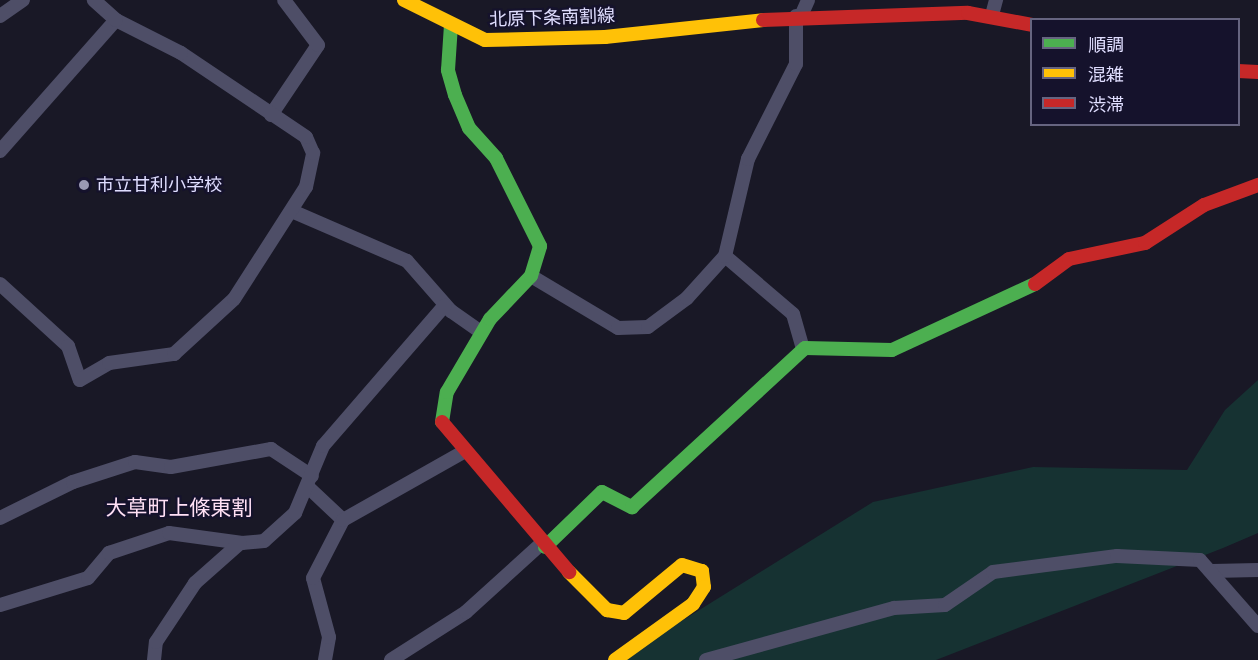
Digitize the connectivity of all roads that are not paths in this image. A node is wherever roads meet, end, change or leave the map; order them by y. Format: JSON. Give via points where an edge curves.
{"nodes":[{"id":1,"x":23,"y":0,"type":"edge"},
{"id":2,"x":94,"y":0,"type":"edge"},
{"id":3,"x":284,"y":0,"type":"edge"},
{"id":4,"x":404,"y":0,"type":"edge"},
{"id":5,"x":808,"y":0,"type":"edge"},
{"id":6,"x":996,"y":0,"type":"edge"},
{"id":7,"x":992,"y":15,"type":"junction"},
{"id":8,"x":0,"y":16,"type":"edge"},
{"id":9,"x":798,"y":16,"type":"junction"},
{"id":10,"x":116,"y":20,"type":"junction"},
{"id":11,"x":1030,"y":24,"type":"edge"},
{"id":12,"x":450,"y":25,"type":"junction"},
{"id":13,"x":1240,"y":71,"type":"edge"},
{"id":14,"x":1258,"y":72,"type":"edge"},
{"id":15,"x":271,"y":115,"type":"junction"},
{"id":16,"x":0,"y":151,"type":"edge"},
{"id":17,"x":1258,"y":185,"type":"edge"},
{"id":18,"x":294,"y":213,"type":"junction"},
{"id":19,"x":725,"y":256,"type":"junction"},
{"id":20,"x":531,"y":276,"type":"junction"},
{"id":21,"x":0,"y":284,"type":"edge"},
{"id":22,"x":445,"y":305,"type":"junction"},
{"id":23,"x":481,"y":332,"type":"junction"},
{"id":24,"x":803,"y":350,"type":"junction"},
{"id":25,"x":463,"y":452,"type":"junction"},
{"id":26,"x":310,"y":481,"type":"junction"},
{"id":27,"x":0,"y":518,"type":"edge"},
{"id":28,"x":343,"y":520,"type":"junction"},
{"id":29,"x":240,"y":543,"type":"junction"},
{"id":30,"x":543,"y":545,"type":"junction"},
{"id":31,"x":1258,"y":570,"type":"edge"},
{"id":32,"x":1212,"y":571,"type":"junction"},
{"id":33,"x":0,"y":605,"type":"edge"},
{"id":34,"x":1258,"y":626,"type":"edge"},
{"id":35,"x":154,"y":660,"type":"edge"},
{"id":36,"x":326,"y":660,"type":"edge"},
{"id":37,"x":391,"y":660,"type":"edge"},
{"id":38,"x":615,"y":660,"type":"edge"},
{"id":39,"x":706,"y":660,"type":"edge"}],
"edges":[{"from":1,"to":8,"type":"street"},
{"from":2,"to":10,"type":"street"},
{"from":3,"to":15,"type":"street","via":[[318,45]]},
{"from":4,"to":12,"type":"street","name":"北原下条南割線"},
{"from":5,"to":9,"type":"street"},
{"from":6,"to":7,"type":"street"},
{"from":7,"to":9,"type":"street","name":"北原下条南割線"},
{"from":7,"to":11,"type":"street","name":"北原下条南割線"},
{"from":9,"to":12,"type":"street","name":"北原下条南割線","via":[[565,39],[484,40]]},
{"from":9,"to":19,"type":"street","via":[[796,64],[751,150]]},
{"from":10,"to":15,"type":"street","via":[[181,53]]},
{"from":10,"to":16,"type":"street"},
{"from":12,"to":20,"type":"street","via":[[448,70],[455,95],[469,128],[496,159],[536,232],[540,246]]},
{"from":13,"to":14,"type":"street"},
{"from":15,"to":18,"type":"street","via":[[306,137],[313,153]]},
{"from":17,"to":24,"type":"street","via":[[1204,205],[1145,243],[1070,259],[1026,290],[892,350]]},
{"from":18,"to":21,"type":"street","via":[[234,298],[187,346],[174,354],[109,363],[80,380],[68,346]]},
{"from":18,"to":22,"type":"street","via":[[396,254]]},
{"from":19,"to":20,"type":"street","via":[[687,298],[648,327],[633,329],[605,322]]},
{"from":19,"to":24,"type":"street","via":[[793,314]]},
{"from":20,"to":23,"type":"street"},
{"from":22,"to":23,"type":"street"},
{"from":22,"to":26,"type":"street","via":[[323,446]]},
{"from":23,"to":25,"type":"street","via":[[442,404],[442,424]]},
{"from":24,"to":30,"type":"street","via":[[632,507],[602,492]]},
{"from":25,"to":28,"type":"street"},
{"from":25,"to":30,"type":"street"},
{"from":26,"to":27,"type":"street","via":[[271,449],[171,467],[135,462],[73,482]]},
{"from":26,"to":28,"type":"street"},
{"from":26,"to":29,"type":"street","via":[[278,531],[264,541]]},
{"from":28,"to":36,"type":"street","via":[[313,578],[329,637]]},
{"from":29,"to":33,"type":"street","via":[[169,533],[109,553],[88,578]]},
{"from":29,"to":35,"type":"street","via":[[195,583],[156,642]]},
{"from":30,"to":37,"type":"street","via":[[466,612]]},
{"from":30,"to":38,"type":"street","via":[[607,610],[620,615],[682,565],[702,571],[704,587],[693,604]]},
{"from":31,"to":32,"type":"street"},
{"from":32,"to":34,"type":"street"},
{"from":32,"to":39,"type":"street","via":[[1200,560],[1117,556],[1062,566],[1026,565],[993,572],[945,605],[874,612]]}]}
